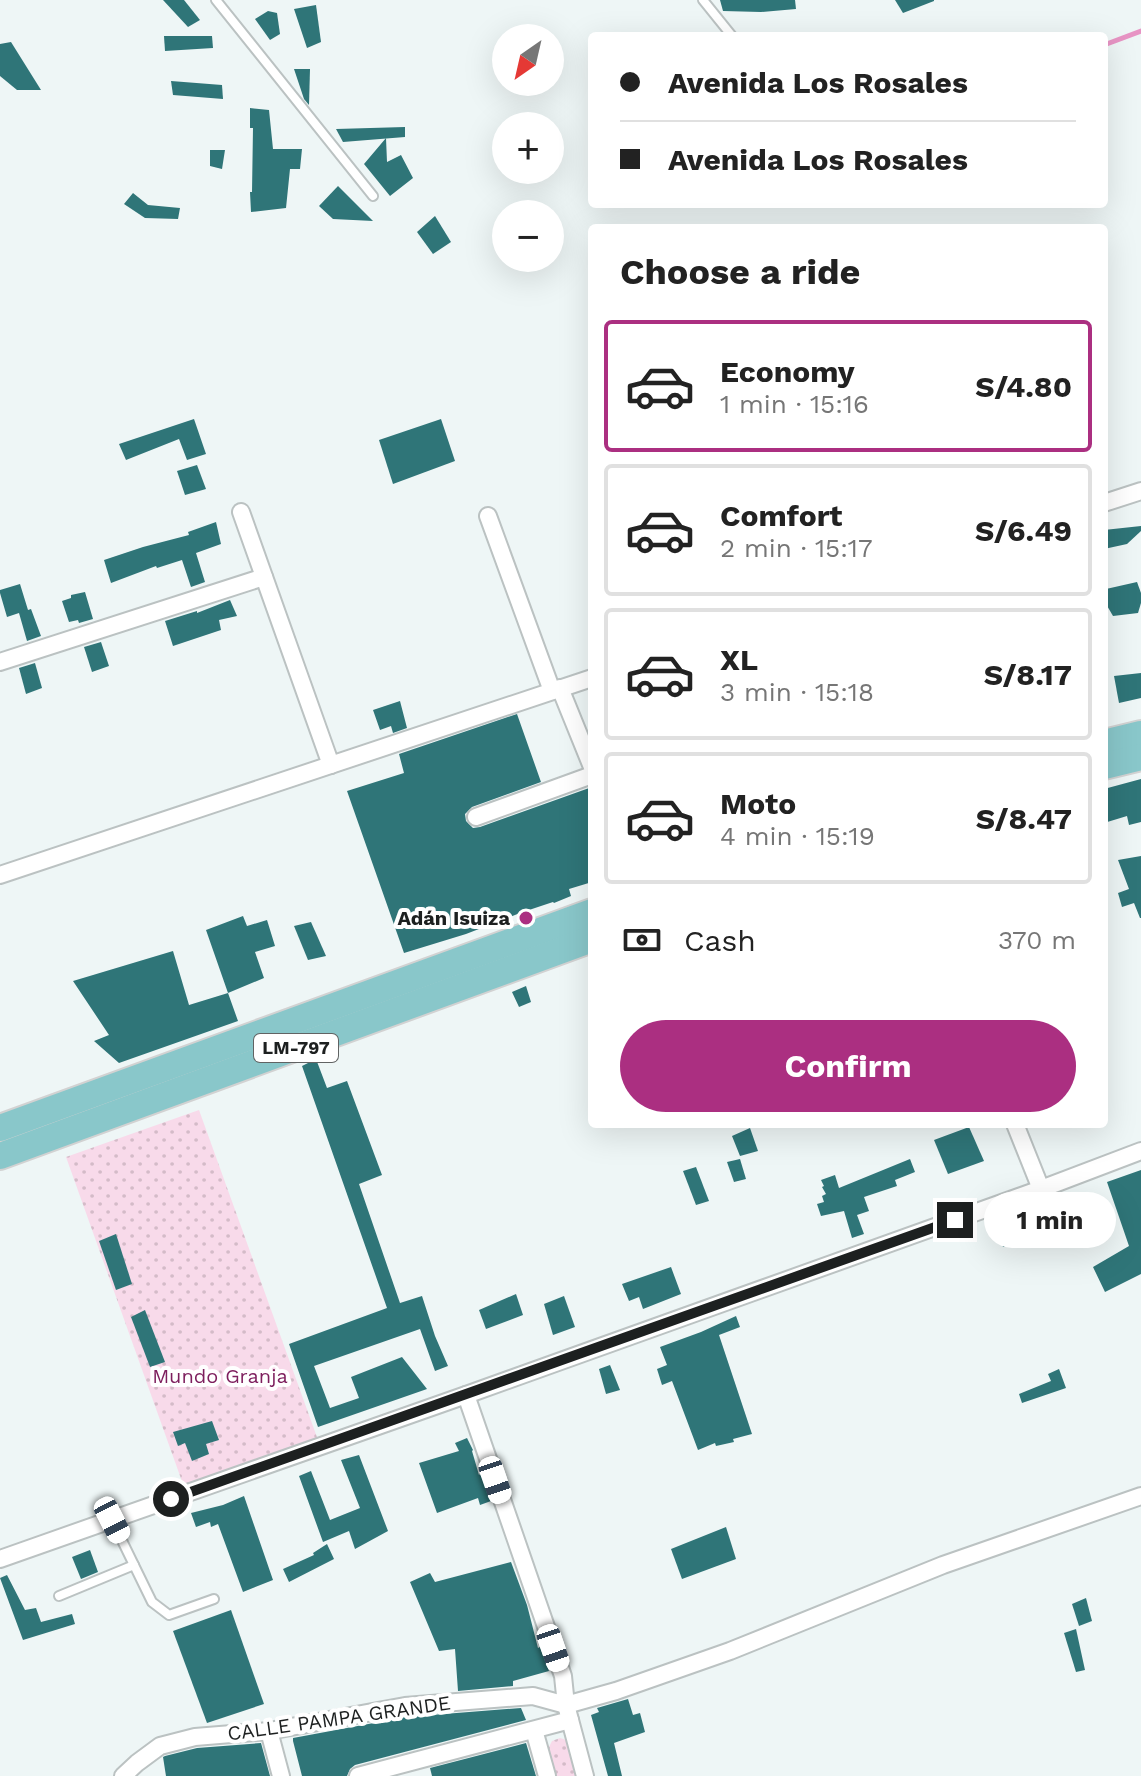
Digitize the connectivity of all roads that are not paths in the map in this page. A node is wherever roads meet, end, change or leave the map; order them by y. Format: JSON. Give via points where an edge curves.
{"nodes":[{"id":1,"x":216,"y":0,"type":"edge"},
{"id":2,"x":703,"y":0,"type":"edge"},
{"id":3,"x":729,"y":32,"type":"edge"},
{"id":4,"x":373,"y":196,"type":"dead end"},
{"id":5,"x":1141,"y":491,"type":"edge"},
{"id":6,"x":1108,"y":502,"type":"edge"},
{"id":7,"x":241,"y":512,"type":"dead end"},
{"id":8,"x":488,"y":516,"type":"dead end"},
{"id":9,"x":264,"y":577,"type":"junction"},
{"id":10,"x":0,"y":662,"type":"edge"},
{"id":11,"x":588,"y":679,"type":"edge"},
{"id":12,"x":556,"y":690,"type":"junction"},
{"id":13,"x":1141,"y":734,"type":"edge"},
{"id":14,"x":1108,"y":742,"type":"edge"},
{"id":15,"x":1141,"y":757,"type":"edge"},
{"id":16,"x":588,"y":758,"type":"edge"},
{"id":17,"x":331,"y":765,"type":"junction"},
{"id":18,"x":1108,"y":765,"type":"edge"},
{"id":19,"x":588,"y":776,"type":"edge"},
{"id":20,"x":476,"y":817,"type":"dead end"},
{"id":21,"x":0,"y":875,"type":"edge"},
{"id":22,"x":588,"y":913,"type":"edge"},
{"id":23,"x":588,"y":940,"type":"edge"},
{"id":24,"x":0,"y":1128,"type":"edge"},
{"id":25,"x":1017,"y":1128,"type":"edge"},
{"id":26,"x":1141,"y":1151,"type":"edge"},
{"id":27,"x":0,"y":1156,"type":"edge"},
{"id":28,"x":1041,"y":1189,"type":"junction"},
{"id":29,"x":466,"y":1395,"type":"junction"},
{"id":30,"x":1141,"y":1496,"type":"edge"},
{"id":31,"x":112,"y":1520,"type":"junction"},
{"id":32,"x":0,"y":1559,"type":"edge"},
{"id":33,"x":134,"y":1565,"type":"junction"},
{"id":34,"x":59,"y":1596,"type":"dead end"},
{"id":35,"x":214,"y":1599,"type":"dead end"},
{"id":36,"x":568,"y":1712,"type":"junction"},
{"id":37,"x":534,"y":1730,"type":"junction"},
{"id":38,"x":269,"y":1731,"type":"junction"},
{"id":39,"x":419,"y":1768,"type":"edge"},
{"id":40,"x":139,"y":1769,"type":"edge"},
{"id":41,"x":123,"y":1776,"type":"edge"},
{"id":42,"x":281,"y":1776,"type":"edge"},
{"id":43,"x":358,"y":1776,"type":"edge"},
{"id":44,"x":547,"y":1776,"type":"edge"},
{"id":45,"x":585,"y":1776,"type":"edge"}],
"edges":[{"from":1,"to":4,"type":"lane"},
{"from":2,"to":3,"type":"lane"},
{"from":5,"to":6,"type":"street"},
{"from":7,"to":9,"type":"street"},
{"from":8,"to":12,"type":"street"},
{"from":9,"to":10,"type":"street"},
{"from":9,"to":17,"type":"street"},
{"from":11,"to":12,"type":"street"},
{"from":12,"to":16,"type":"street"},
{"from":12,"to":17,"type":"street"},
{"from":13,"to":14,"type":"main road"},
{"from":15,"to":18,"type":"main road"},
{"from":17,"to":21,"type":"street"},
{"from":19,"to":20,"type":"street"},
{"from":22,"to":24,"type":"main road","number":"LM-797"},
{"from":23,"to":27,"type":"main road","number":"LM-797"},
{"from":25,"to":28,"type":"street"},
{"from":26,"to":28,"type":"street"},
{"from":28,"to":29,"type":"street"},
{"from":29,"to":31,"type":"street"},
{"from":29,"to":36,"type":"street","via":[[563,1676]]},
{"from":30,"to":36,"type":"street","via":[[943,1565]]},
{"from":31,"to":32,"type":"street"},
{"from":31,"to":33,"type":"lane"},
{"from":33,"to":34,"type":"lane"},
{"from":33,"to":35,"type":"lane","via":[[152,1602],[169,1615]]},
{"from":36,"to":37,"type":"street"},
{"from":36,"to":38,"type":"street","name":"CALLE PAMPA GRANDE","via":[[533,1696],[420,1705]]},
{"from":36,"to":45,"type":"street"},
{"from":37,"to":39,"type":"street"},
{"from":37,"to":44,"type":"street"},
{"from":38,"to":40,"type":"street","name":"CALLE PAMPA GRANDE","via":[[195,1737],[160,1746]]},
{"from":38,"to":42,"type":"street"},
{"from":39,"to":43,"type":"street"},
{"from":40,"to":41,"type":"street","name":"CALLE PAMPA GRANDE"}]}
